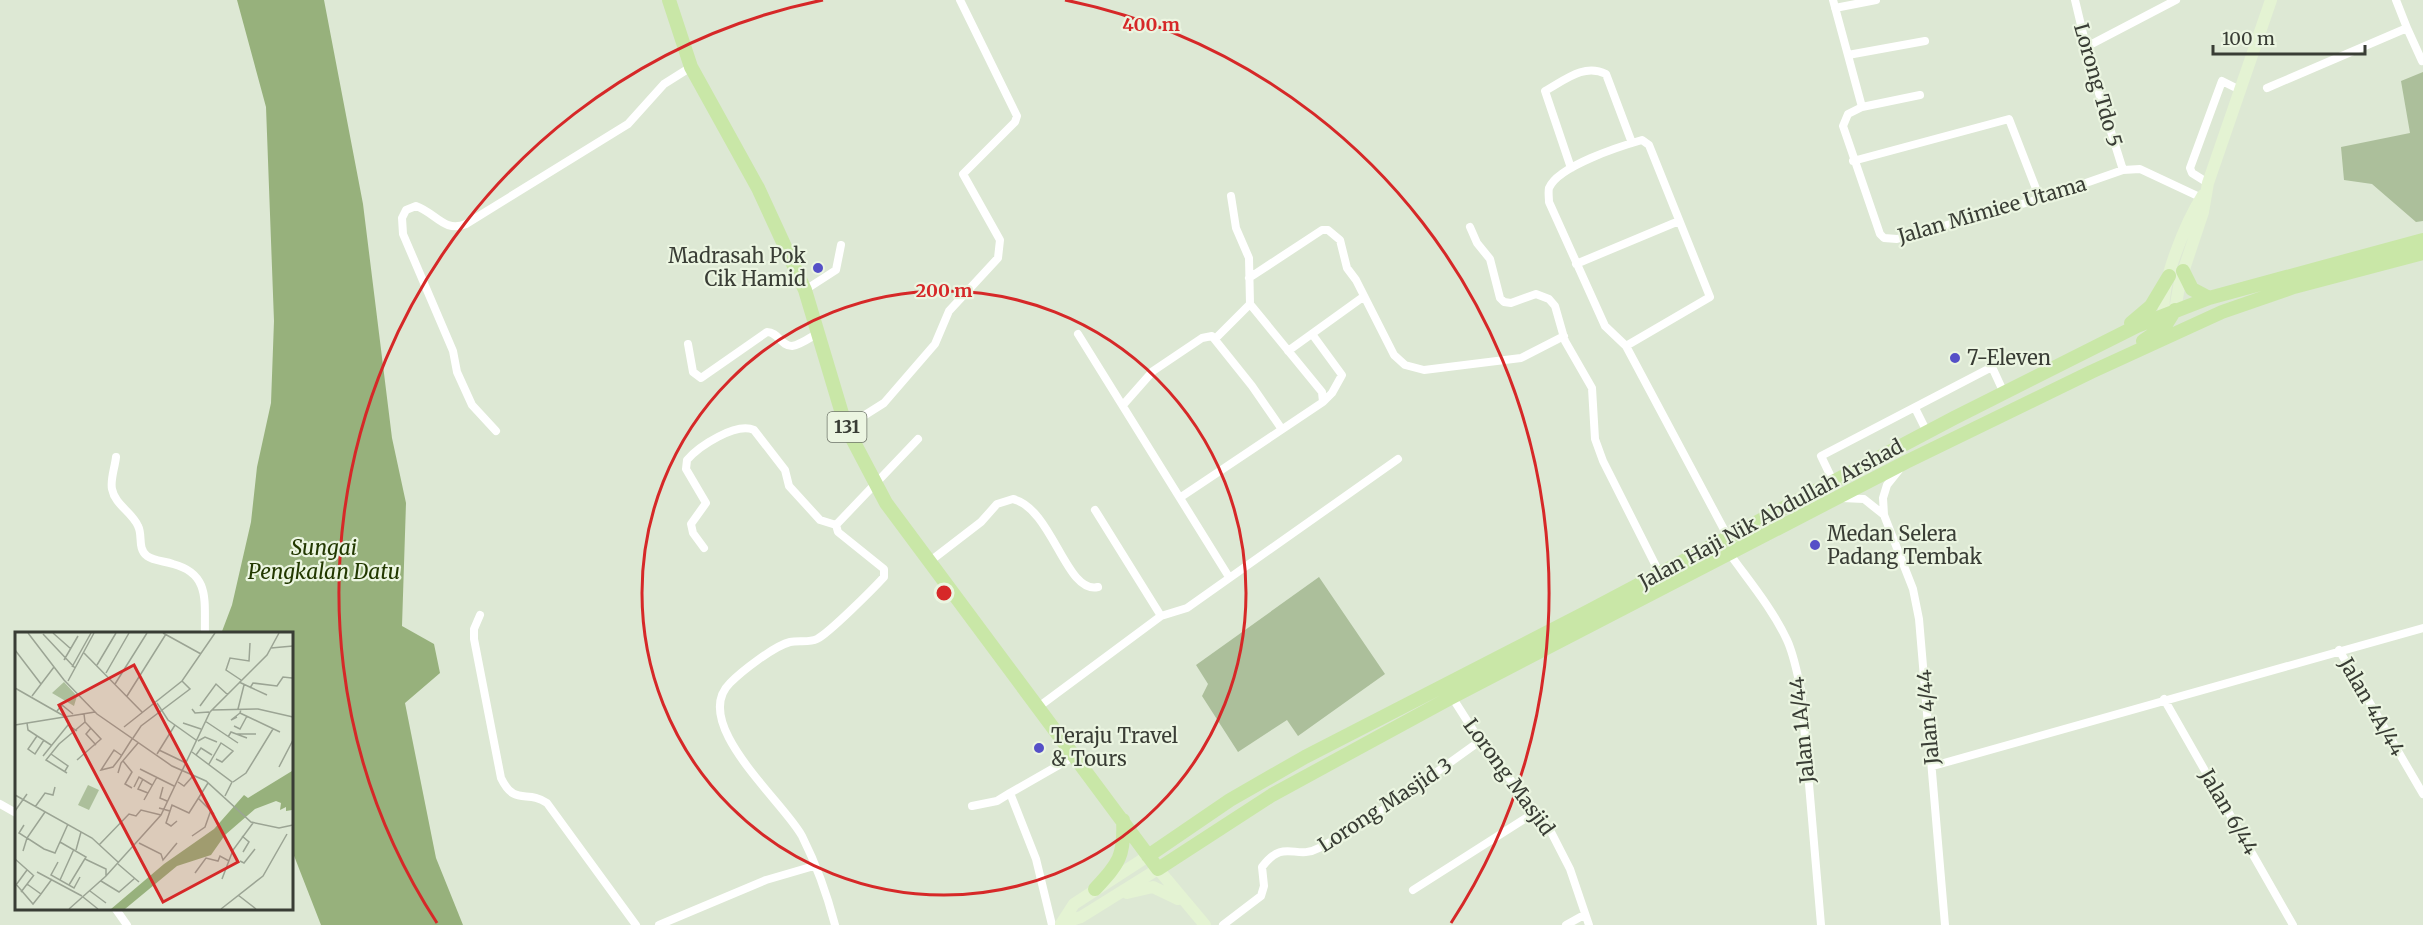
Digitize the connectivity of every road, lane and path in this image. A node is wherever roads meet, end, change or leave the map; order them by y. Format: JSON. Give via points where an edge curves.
{"nodes":[{"id":1,"x":669,"y":0,"type":"edge"},
{"id":2,"x":960,"y":0,"type":"edge"},
{"id":3,"x":1876,"y":0,"type":"edge"},
{"id":4,"x":2075,"y":0,"type":"edge"},
{"id":5,"x":2176,"y":0,"type":"edge"},
{"id":6,"x":2271,"y":0,"type":"edge"},
{"id":7,"x":2396,"y":0,"type":"edge"},
{"id":8,"x":1834,"y":4,"type":"edge"},
{"id":9,"x":2407,"y":28,"type":"junction"},
{"id":10,"x":1925,"y":41,"type":"dead end"},
{"id":11,"x":2086,"y":47,"type":"junction"},
{"id":12,"x":1848,"y":55,"type":"junction"},
{"id":13,"x":2422,"y":61,"type":"edge"},
{"id":14,"x":691,"y":67,"type":"junction"},
{"id":15,"x":2267,"y":88,"type":"dead end"},
{"id":16,"x":2240,"y":90,"type":"junction"},
{"id":17,"x":1920,"y":95,"type":"dead end"},
{"id":18,"x":1862,"y":107,"type":"junction"},
{"id":19,"x":1632,"y":143,"type":"junction"},
{"id":20,"x":1853,"y":161,"type":"junction"},
{"id":21,"x":1570,"y":168,"type":"junction"},
{"id":22,"x":2123,"y":170,"type":"junction"},
{"id":23,"x":2205,"y":193,"type":"junction"},
{"id":24,"x":1231,"y":196,"type":"dead end"},
{"id":25,"x":2040,"y":199,"type":"junction"},
{"id":26,"x":1679,"y":221,"type":"junction"},
{"id":27,"x":1470,"y":227,"type":"dead end"},
{"id":28,"x":2423,"y":240,"type":"edge"},
{"id":29,"x":841,"y":245,"type":"dead end"},
{"id":30,"x":2423,"y":253,"type":"edge"},
{"id":31,"x":1576,"y":264,"type":"junction"},
{"id":32,"x":2183,"y":271,"type":"junction"},
{"id":33,"x":2169,"y":276,"type":"junction"},
{"id":34,"x":1250,"y":278,"type":"junction"},
{"id":35,"x":805,"y":290,"type":"junction"},
{"id":36,"x":1363,"y":297,"type":"junction"},
{"id":37,"x":2210,"y":298,"type":"junction"},
{"id":38,"x":1250,"y":304,"type":"junction"},
{"id":39,"x":2222,"y":312,"type":"junction"},
{"id":40,"x":2170,"y":315,"type":"junction"},
{"id":41,"x":818,"y":333,"type":"junction"},
{"id":42,"x":1078,"y":334,"type":"dead end"},
{"id":43,"x":1312,"y":334,"type":"junction"},
{"id":44,"x":1564,"y":336,"type":"junction"},
{"id":45,"x":1216,"y":338,"type":"junction"},
{"id":46,"x":2105,"y":342,"type":"junction"},
{"id":47,"x":688,"y":344,"type":"dead end"},
{"id":48,"x":1626,"y":346,"type":"junction"},
{"id":49,"x":1288,"y":351,"type":"junction"},
{"id":50,"x":2091,"y":372,"type":"junction"},
{"id":51,"x":2004,"y":393,"type":"junction"},
{"id":52,"x":1323,"y":402,"type":"junction"},
{"id":53,"x":1123,"y":405,"type":"junction"},
{"id":54,"x":1915,"y":408,"type":"junction"},
{"id":55,"x":846,"y":427,"type":"junction"},
{"id":56,"x":1281,"y":428,"type":"junction"},
{"id":57,"x":496,"y":431,"type":"dead end"},
{"id":58,"x":1927,"y":432,"type":"junction"},
{"id":59,"x":918,"y":439,"type":"dead end"},
{"id":60,"x":116,"y":458,"type":"dead end"},
{"id":61,"x":1398,"y":459,"type":"dead end"},
{"id":62,"x":1906,"y":462,"type":"junction"},
{"id":63,"x":1833,"y":481,"type":"junction"},
{"id":64,"x":875,"y":483,"type":"junction"},
{"id":65,"x":1181,"y":497,"type":"junction"},
{"id":66,"x":1840,"y":498,"type":"junction"},
{"id":67,"x":1095,"y":510,"type":"dead end"},
{"id":68,"x":1884,"y":515,"type":"junction"},
{"id":69,"x":836,"y":525,"type":"junction"},
{"id":70,"x":1728,"y":537,"type":"junction"},
{"id":71,"x":704,"y":548,"type":"dead end"},
{"id":72,"x":1730,"y":553,"type":"junction"},
{"id":73,"x":929,"y":562,"type":"junction"},
{"id":74,"x":1659,"y":572,"type":"junction"},
{"id":75,"x":1229,"y":578,"type":"junction"},
{"id":76,"x":1098,"y":587,"type":"dead end"},
{"id":77,"x":480,"y":615,"type":"dead end"},
{"id":78,"x":1161,"y":616,"type":"junction"},
{"id":79,"x":2423,"y":628,"type":"edge"},
{"id":80,"x":205,"y":632,"type":"edge"},
{"id":81,"x":2340,"y":650,"type":"junction"},
{"id":82,"x":1452,"y":697,"type":"junction"},
{"id":83,"x":2164,"y":699,"type":"junction"},
{"id":84,"x":1037,"y":708,"type":"junction"},
{"id":85,"x":1480,"y":741,"type":"junction"},
{"id":86,"x":1073,"y":757,"type":"junction"},
{"id":87,"x":1933,"y":766,"type":"junction"},
{"id":88,"x":1010,"y":793,"type":"junction"},
{"id":89,"x":2423,"y":794,"type":"edge"},
{"id":90,"x":0,"y":804,"type":"edge"},
{"id":91,"x":972,"y":806,"type":"dead end"},
{"id":92,"x":1537,"y":811,"type":"junction"},
{"id":93,"x":15,"y":812,"type":"edge"},
{"id":94,"x":1123,"y":820,"type":"junction"},
{"id":95,"x":1148,"y":856,"type":"junction"},
{"id":96,"x":814,"y":866,"type":"junction"},
{"id":97,"x":1158,"y":869,"type":"junction"},
{"id":98,"x":1095,"y":889,"type":"junction"},
{"id":99,"x":1413,"y":890,"type":"dead end"},
{"id":100,"x":1109,"y":899,"type":"junction"},
{"id":101,"x":1184,"y":902,"type":"junction"},
{"id":102,"x":116,"y":910,"type":"edge"},
{"id":103,"x":1584,"y":915,"type":"junction"},
{"id":104,"x":1058,"y":924,"type":"edge"},
{"id":105,"x":127,"y":925,"type":"edge"},
{"id":106,"x":636,"y":925,"type":"edge"},
{"id":107,"x":659,"y":925,"type":"edge"},
{"id":108,"x":835,"y":925,"type":"edge"},
{"id":109,"x":1205,"y":925,"type":"edge"},
{"id":110,"x":1223,"y":925,"type":"edge"},
{"id":111,"x":1566,"y":925,"type":"edge"},
{"id":112,"x":1589,"y":925,"type":"edge"},
{"id":113,"x":1821,"y":925,"type":"edge"},
{"id":114,"x":1945,"y":925,"type":"edge"},
{"id":115,"x":2294,"y":925,"type":"edge"}],
"edges":[{"from":1,"to":14,"type":"main road","number":"131"},
{"from":2,"to":55,"type":"street","via":[[1017,116],[963,174],[998,234],[1000,252],[949,311],[935,344],[884,403]]},
{"from":3,"to":8,"type":"street"},
{"from":4,"to":11,"type":"street","name":"Lorong Tdo 5"},
{"from":5,"to":11,"type":"street"},
{"from":6,"to":16,"type":"main road"},
{"from":7,"to":9,"type":"street"},
{"from":8,"to":12,"type":"street"},
{"from":9,"to":13,"type":"street"},
{"from":9,"to":15,"type":"street"},
{"from":10,"to":12,"type":"street"},
{"from":11,"to":22,"type":"street","name":"Lorong Tdo 5"},
{"from":12,"to":18,"type":"street"},
{"from":14,"to":35,"type":"main road","number":"131","via":[[758,188]]},
{"from":14,"to":57,"type":"street","via":[[664,84],[628,124],[466,224],[455,228],[444,225],[416,206],[409,207],[402,218],[403,234],[453,351],[457,372],[472,405]]},
{"from":16,"to":23,"type":"main road"},
{"from":16,"to":23,"type":"street","via":[[2222,81],[2190,168]]},
{"from":17,"to":18,"type":"street"},
{"from":18,"to":20,"type":"street","name":"Jalan Mimiee Utama","via":[[1848,114],[1843,126]]},
{"from":19,"to":21,"type":"street"},
{"from":19,"to":21,"type":"street","via":[[1606,74],[1596,69],[1584,70],[1545,91]]},
{"from":19,"to":26,"type":"street","via":[[1642,140],[1649,145]]},
{"from":20,"to":25,"type":"street","name":"Jalan Mimiee Utama","via":[[1884,238],[1897,239]]},
{"from":20,"to":25,"type":"street","via":[[2009,119]]},
{"from":21,"to":31,"type":"street","via":[[1549,189],[1550,202]]},
{"from":22,"to":23,"type":"street","name":"Jalan Mimiee Utama","via":[[2140,169]]},
{"from":22,"to":25,"type":"street","name":"Jalan Mimiee Utama"},
{"from":23,"to":32,"type":"main road","via":[[2199,226]]},
{"from":23,"to":33,"type":"main road","via":[[2188,223]]},
{"from":24,"to":34,"type":"street","via":[[1236,228],[1249,258]]},
{"from":26,"to":31,"type":"street"},
{"from":26,"to":48,"type":"street","via":[[1710,297]]},
{"from":27,"to":44,"type":"street","via":[[1490,259],[1500,298],[1510,303],[1536,294],[1549,299]]},
{"from":28,"to":37,"type":"main road","name":"Jalan Haji Nik Abdullah Arshad"},
{"from":29,"to":35,"type":"street","via":[[836,270]]},
{"from":30,"to":39,"type":"main road","name":"Jalan Haji Nik Abdullah Arshad"},
{"from":31,"to":48,"type":"street","via":[[1605,326]]},
{"from":32,"to":37,"type":"main road","via":[[2192,289]]},
{"from":32,"to":40,"type":"main road"},
{"from":33,"to":40,"type":"main road","via":[[2164,297]]},
{"from":33,"to":46,"type":"main road","via":[[2151,306]]},
{"from":34,"to":36,"type":"street","via":[[1322,230],[1328,230],[1340,240],[1345,265]]},
{"from":34,"to":38,"type":"street"},
{"from":35,"to":41,"type":"main road","number":"131"},
{"from":36,"to":43,"type":"street"},
{"from":36,"to":44,"type":"street","via":[[1394,355],[1414,369],[1521,358]]},
{"from":37,"to":40,"type":"main road","name":"Jalan Haji Nik Abdullah Arshad"},
{"from":38,"to":45,"type":"street"},
{"from":38,"to":49,"type":"street"},
{"from":39,"to":40,"type":"main road","via":[[2188,319]]},
{"from":39,"to":50,"type":"main road","name":"Jalan Haji Nik Abdullah Arshad"},
{"from":40,"to":46,"type":"main road","name":"Jalan Haji Nik Abdullah Arshad"},
{"from":40,"to":50,"type":"main road","via":[[2158,332]]},
{"from":41,"to":47,"type":"street","via":[[793,346],[768,332],[701,378],[693,372]]},
{"from":41,"to":55,"type":"main road","number":"131"},
{"from":42,"to":53,"type":"street"},
{"from":43,"to":49,"type":"street"},
{"from":43,"to":52,"type":"street","via":[[1342,375]]},
{"from":44,"to":74,"type":"street","via":[[1592,388],[1595,439]]},
{"from":45,"to":53,"type":"street","via":[[1202,338],[1153,371]]},
{"from":45,"to":56,"type":"street"},
{"from":46,"to":51,"type":"main road","name":"Jalan Haji Nik Abdullah Arshad"},
{"from":48,"to":70,"type":"street"},
{"from":49,"to":52,"type":"street","via":[[1322,392]]},
{"from":50,"to":62,"type":"main road","name":"Jalan Haji Nik Abdullah Arshad"},
{"from":51,"to":54,"type":"street","via":[[1992,367]]},
{"from":51,"to":58,"type":"main road","name":"Jalan Haji Nik Abdullah Arshad"},
{"from":52,"to":56,"type":"street"},
{"from":53,"to":65,"type":"street"},
{"from":54,"to":58,"type":"street"},
{"from":54,"to":63,"type":"street","via":[[1821,456]]},
{"from":55,"to":64,"type":"main road","number":"131"},
{"from":56,"to":65,"type":"street"},
{"from":58,"to":63,"type":"main road","name":"Jalan Haji Nik Abdullah Arshad"},
{"from":59,"to":64,"type":"street"},
{"from":60,"to":80,"type":"street","via":[[112,489],[140,529],[141,547],[146,555],[192,572],[201,580]]},
{"from":61,"to":75,"type":"street"},
{"from":62,"to":66,"type":"main road","name":"Jalan Haji Nik Abdullah Arshad"},
{"from":62,"to":68,"type":"street","via":[[1887,485]]},
{"from":63,"to":70,"type":"main road","name":"Jalan Haji Nik Abdullah Arshad"},
{"from":64,"to":69,"type":"street"},
{"from":64,"to":73,"type":"main road","number":"131"},
{"from":65,"to":75,"type":"street"},
{"from":66,"to":68,"type":"street","via":[[1864,499]]},
{"from":66,"to":72,"type":"main road","name":"Jalan Haji Nik Abdullah Arshad"},
{"from":67,"to":78,"type":"street"},
{"from":68,"to":87,"type":"street","name":"Jalan 4/44","via":[[1913,589],[1919,619]]},
{"from":69,"to":71,"type":"street","via":[[820,520],[789,486],[785,470],[754,430],[740,427],[687,460],[686,469],[706,503],[691,524]]},
{"from":69,"to":96,"type":"street","via":[[838,532],[884,569],[884,577],[818,639],[782,646],[730,683],[720,699],[725,730],[753,776],[791,819]]},
{"from":70,"to":74,"type":"main road","name":"Jalan Haji Nik Abdullah Arshad"},
{"from":72,"to":82,"type":"main road","name":"Jalan Haji Nik Abdullah Arshad"},
{"from":72,"to":113,"type":"street","name":"Jalan 1A/44","via":[[1772,613],[1787,641],[1796,671],[1802,700]]},
{"from":73,"to":76,"type":"street","via":[[981,522],[997,504],[1013,499],[1043,520],[1082,586]]},
{"from":73,"to":84,"type":"main road","number":"131"},
{"from":74,"to":95,"type":"main road","name":"Jalan Haji Nik Abdullah Arshad","via":[[1305,757],[1230,800]]},
{"from":75,"to":78,"type":"street","via":[[1187,608]]},
{"from":77,"to":106,"type":"street","via":[[474,639],[505,787],[519,798],[536,797],[548,803]]},
{"from":78,"to":84,"type":"street"},
{"from":79,"to":81,"type":"street"},
{"from":81,"to":83,"type":"street"},
{"from":81,"to":89,"type":"street","name":"Jalan 4A/44"},
{"from":82,"to":85,"type":"street","name":"Lorong Masjid"},
{"from":82,"to":97,"type":"main road","name":"Jalan Haji Nik Abdullah Arshad","via":[[1272,795]]},
{"from":83,"to":87,"type":"street"},
{"from":83,"to":115,"type":"street","name":"Jalan 6/44"},
{"from":84,"to":86,"type":"main road","number":"131"},
{"from":85,"to":92,"type":"street","name":"Lorong Masjid"},
{"from":85,"to":110,"type":"street","name":"Lorong Masjid 3","via":[[1383,810],[1320,848],[1306,854],[1285,849],[1278,852],[1262,867],[1261,896]]},
{"from":86,"to":88,"type":"street"},
{"from":86,"to":94,"type":"main road","number":"131"},
{"from":87,"to":114,"type":"street","name":"Jalan 4/44"},
{"from":88,"to":91,"type":"street","via":[[997,801]]},
{"from":88,"to":104,"type":"street"},
{"from":90,"to":93,"type":"street"},
{"from":92,"to":99,"type":"street"},
{"from":92,"to":103,"type":"street","name":"Lorong Masjid","via":[[1570,869]]},
{"from":94,"to":95,"type":"main road","number":"131"},
{"from":94,"to":98,"type":"main road","via":[[1121,858]]},
{"from":95,"to":97,"type":"main road","number":"131"},
{"from":95,"to":98,"type":"main road"},
{"from":96,"to":107,"type":"street","via":[[766,880]]},
{"from":96,"to":108,"type":"street"},
{"from":97,"to":100,"type":"main road"},
{"from":97,"to":101,"type":"main road"},
{"from":98,"to":104,"type":"main road","via":[[1074,904]]},
{"from":100,"to":101,"type":"main road","via":[[1154,887]]},
{"from":100,"to":104,"type":"main road","via":[[1082,917]]},
{"from":101,"to":109,"type":"main road"},
{"from":102,"to":105,"type":"street"},
{"from":103,"to":111,"type":"street"},
{"from":103,"to":112,"type":"street","name":"Lorong Masjid"}]}
